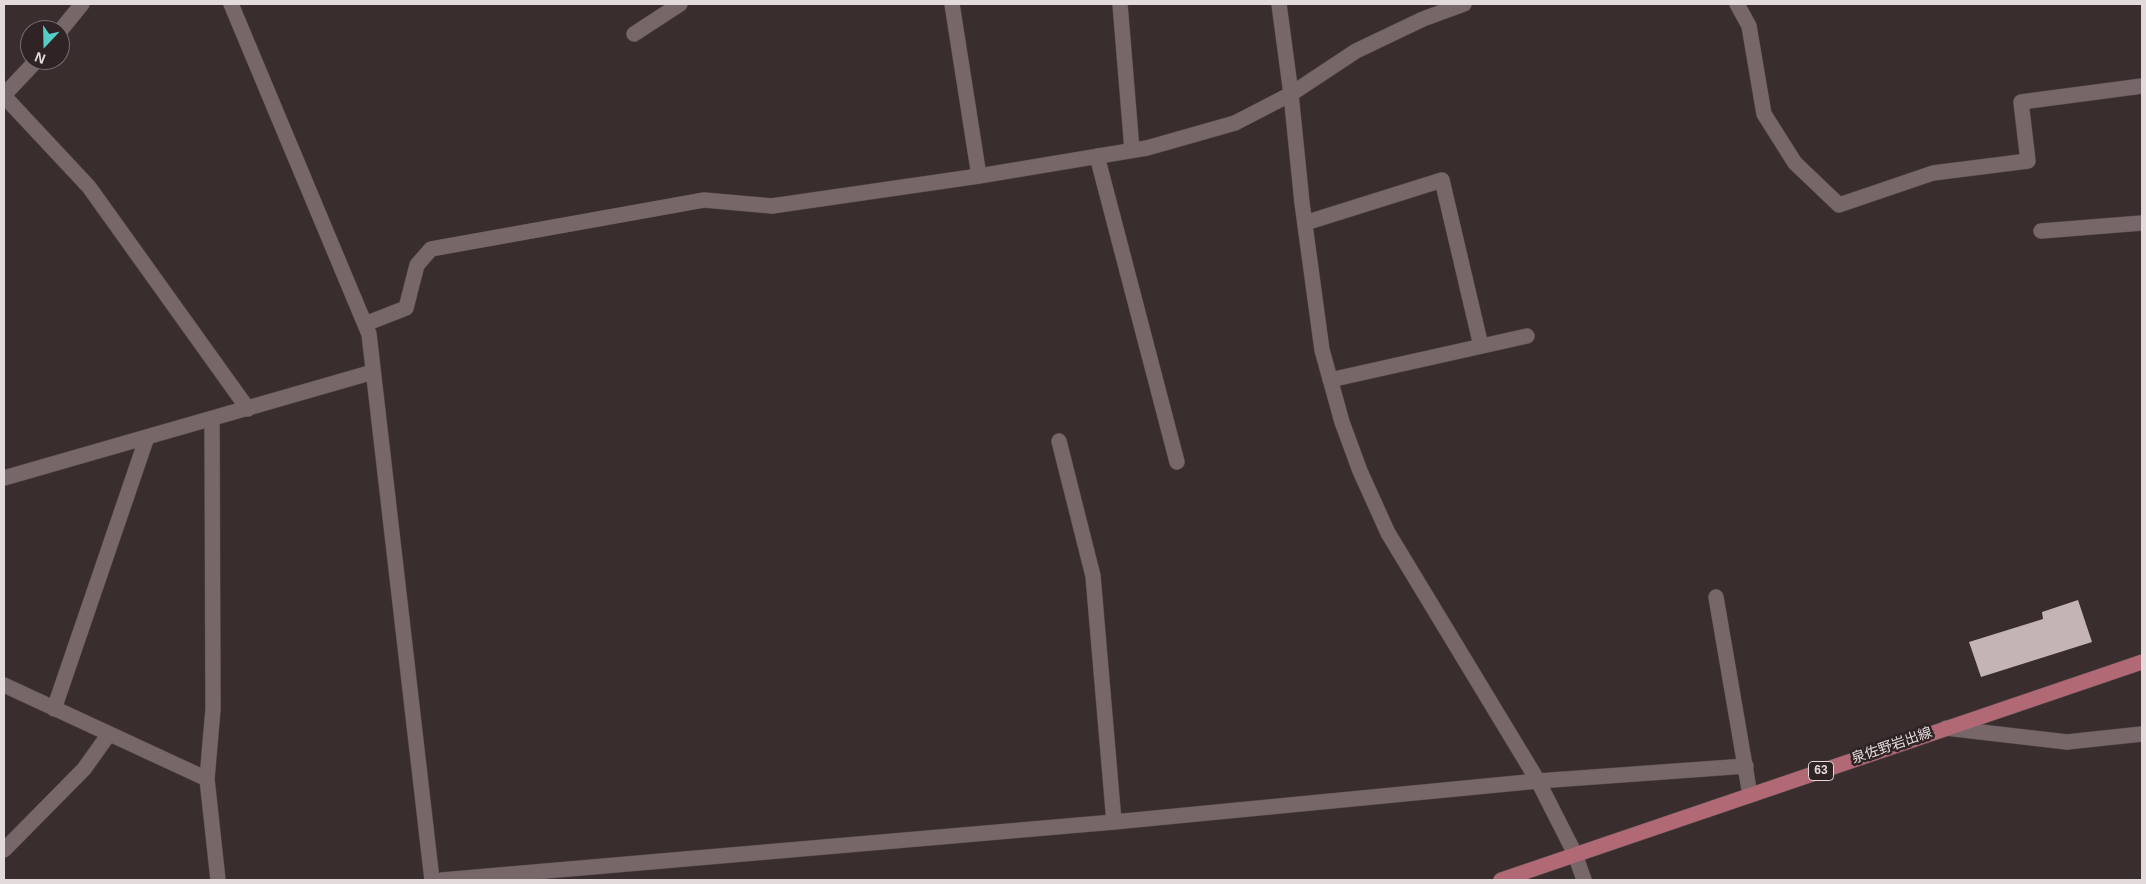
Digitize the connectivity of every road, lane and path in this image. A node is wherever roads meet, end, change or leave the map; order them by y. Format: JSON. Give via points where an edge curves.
{"nodes":[{"id":1,"x":82,"y":4,"type":"edge"},
{"id":2,"x":231,"y":4,"type":"edge"},
{"id":3,"x":680,"y":4,"type":"edge"},
{"id":4,"x":952,"y":4,"type":"edge"},
{"id":5,"x":1120,"y":4,"type":"edge"},
{"id":6,"x":1279,"y":4,"type":"edge"},
{"id":7,"x":1464,"y":4,"type":"edge"},
{"id":8,"x":1736,"y":4,"type":"edge"},
{"id":9,"x":69,"y":20,"type":"edge"},
{"id":10,"x":634,"y":34,"type":"dead end"},
{"id":11,"x":27,"y":70,"type":"edge"},
{"id":12,"x":2142,"y":86,"type":"edge"},
{"id":13,"x":1291,"y":94,"type":"junction"},
{"id":14,"x":4,"y":96,"type":"edge"},
{"id":15,"x":1132,"y":150,"type":"junction"},
{"id":16,"x":1096,"y":156,"type":"junction"},
{"id":17,"x":979,"y":176,"type":"junction"},
{"id":18,"x":1305,"y":223,"type":"junction"},
{"id":19,"x":2142,"y":223,"type":"edge"},
{"id":20,"x":2041,"y":231,"type":"dead end"},
{"id":21,"x":365,"y":324,"type":"junction"},
{"id":22,"x":1527,"y":336,"type":"dead end"},
{"id":23,"x":1481,"y":346,"type":"junction"},
{"id":24,"x":374,"y":372,"type":"junction"},
{"id":25,"x":1330,"y":380,"type":"junction"},
{"id":26,"x":248,"y":409,"type":"junction"},
{"id":27,"x":212,"y":419,"type":"junction"},
{"id":28,"x":147,"y":437,"type":"junction"},
{"id":29,"x":1059,"y":441,"type":"dead end"},
{"id":30,"x":1177,"y":462,"type":"dead end"},
{"id":31,"x":4,"y":478,"type":"edge"},
{"id":32,"x":1716,"y":596,"type":"dead end"},
{"id":33,"x":2142,"y":662,"type":"edge"},
{"id":34,"x":4,"y":685,"type":"edge"},
{"id":35,"x":54,"y":709,"type":"junction"},
{"id":36,"x":1946,"y":728,"type":"junction"},
{"id":37,"x":109,"y":734,"type":"junction"},
{"id":38,"x":2142,"y":734,"type":"edge"},
{"id":39,"x":1746,"y":766,"type":"junction"},
{"id":40,"x":207,"y":779,"type":"junction"},
{"id":41,"x":1538,"y":781,"type":"junction"},
{"id":42,"x":1750,"y":795,"type":"junction"},
{"id":43,"x":1114,"y":822,"type":"junction"},
{"id":44,"x":4,"y":850,"type":"edge"},
{"id":45,"x":1575,"y":854,"type":"junction"},
{"id":46,"x":218,"y":880,"type":"edge"},
{"id":47,"x":432,"y":880,"type":"edge"},
{"id":48,"x":442,"y":880,"type":"edge"},
{"id":49,"x":1501,"y":880,"type":"edge"},
{"id":50,"x":1584,"y":880,"type":"edge"}],
"edges":[{"from":1,"to":9,"type":"street"},
{"from":2,"to":21,"type":"street"},
{"from":3,"to":10,"type":"street"},
{"from":4,"to":17,"type":"street"},
{"from":5,"to":15,"type":"street"},
{"from":6,"to":13,"type":"street"},
{"from":7,"to":13,"type":"street","via":[[1423,19],[1356,51]]},
{"from":8,"to":12,"type":"street","via":[[1749,26],[1764,114],[1795,163],[1839,205],[1933,173],[2028,161],[2021,102]]},
{"from":11,"to":14,"type":"street"},
{"from":13,"to":15,"type":"street","via":[[1235,123]]},
{"from":13,"to":18,"type":"street"},
{"from":14,"to":26,"type":"street","via":[[89,187]]},
{"from":15,"to":16,"type":"street"},
{"from":16,"to":17,"type":"street"},
{"from":16,"to":30,"type":"street"},
{"from":17,"to":21,"type":"street","via":[[772,206],[704,200],[431,248],[417,265],[406,308]]},
{"from":18,"to":23,"type":"street","via":[[1442,180]]},
{"from":18,"to":25,"type":"street","via":[[1322,350]]},
{"from":19,"to":20,"type":"street"},
{"from":21,"to":24,"type":"street"},
{"from":22,"to":23,"type":"street"},
{"from":23,"to":25,"type":"street"},
{"from":24,"to":26,"type":"street"},
{"from":24,"to":47,"type":"street"},
{"from":25,"to":41,"type":"street","via":[[1348,438],[1388,534]]},
{"from":26,"to":27,"type":"street"},
{"from":27,"to":28,"type":"street"},
{"from":27,"to":40,"type":"street","via":[[213,709]]},
{"from":28,"to":31,"type":"street"},
{"from":28,"to":35,"type":"street"},
{"from":29,"to":43,"type":"street","via":[[1093,576]]},
{"from":32,"to":39,"type":"street"},
{"from":33,"to":36,"type":"main road","name":"泉佐野岩出線","number":"63"},
{"from":34,"to":35,"type":"street"},
{"from":35,"to":37,"type":"street"},
{"from":36,"to":38,"type":"street","via":[[2067,742]]},
{"from":36,"to":42,"type":"main road","name":"泉佐野岩出線","number":"63"},
{"from":37,"to":40,"type":"street"},
{"from":37,"to":44,"type":"street","via":[[84,769]]},
{"from":39,"to":41,"type":"street"},
{"from":39,"to":42,"type":"street"},
{"from":40,"to":46,"type":"street"},
{"from":41,"to":43,"type":"street"},
{"from":41,"to":45,"type":"street"},
{"from":42,"to":45,"type":"main road","name":"泉佐野岩出線","number":"63"},
{"from":43,"to":48,"type":"street"},
{"from":45,"to":49,"type":"main road","name":"泉佐野岩出線","number":"63"},
{"from":45,"to":50,"type":"street"}]}
